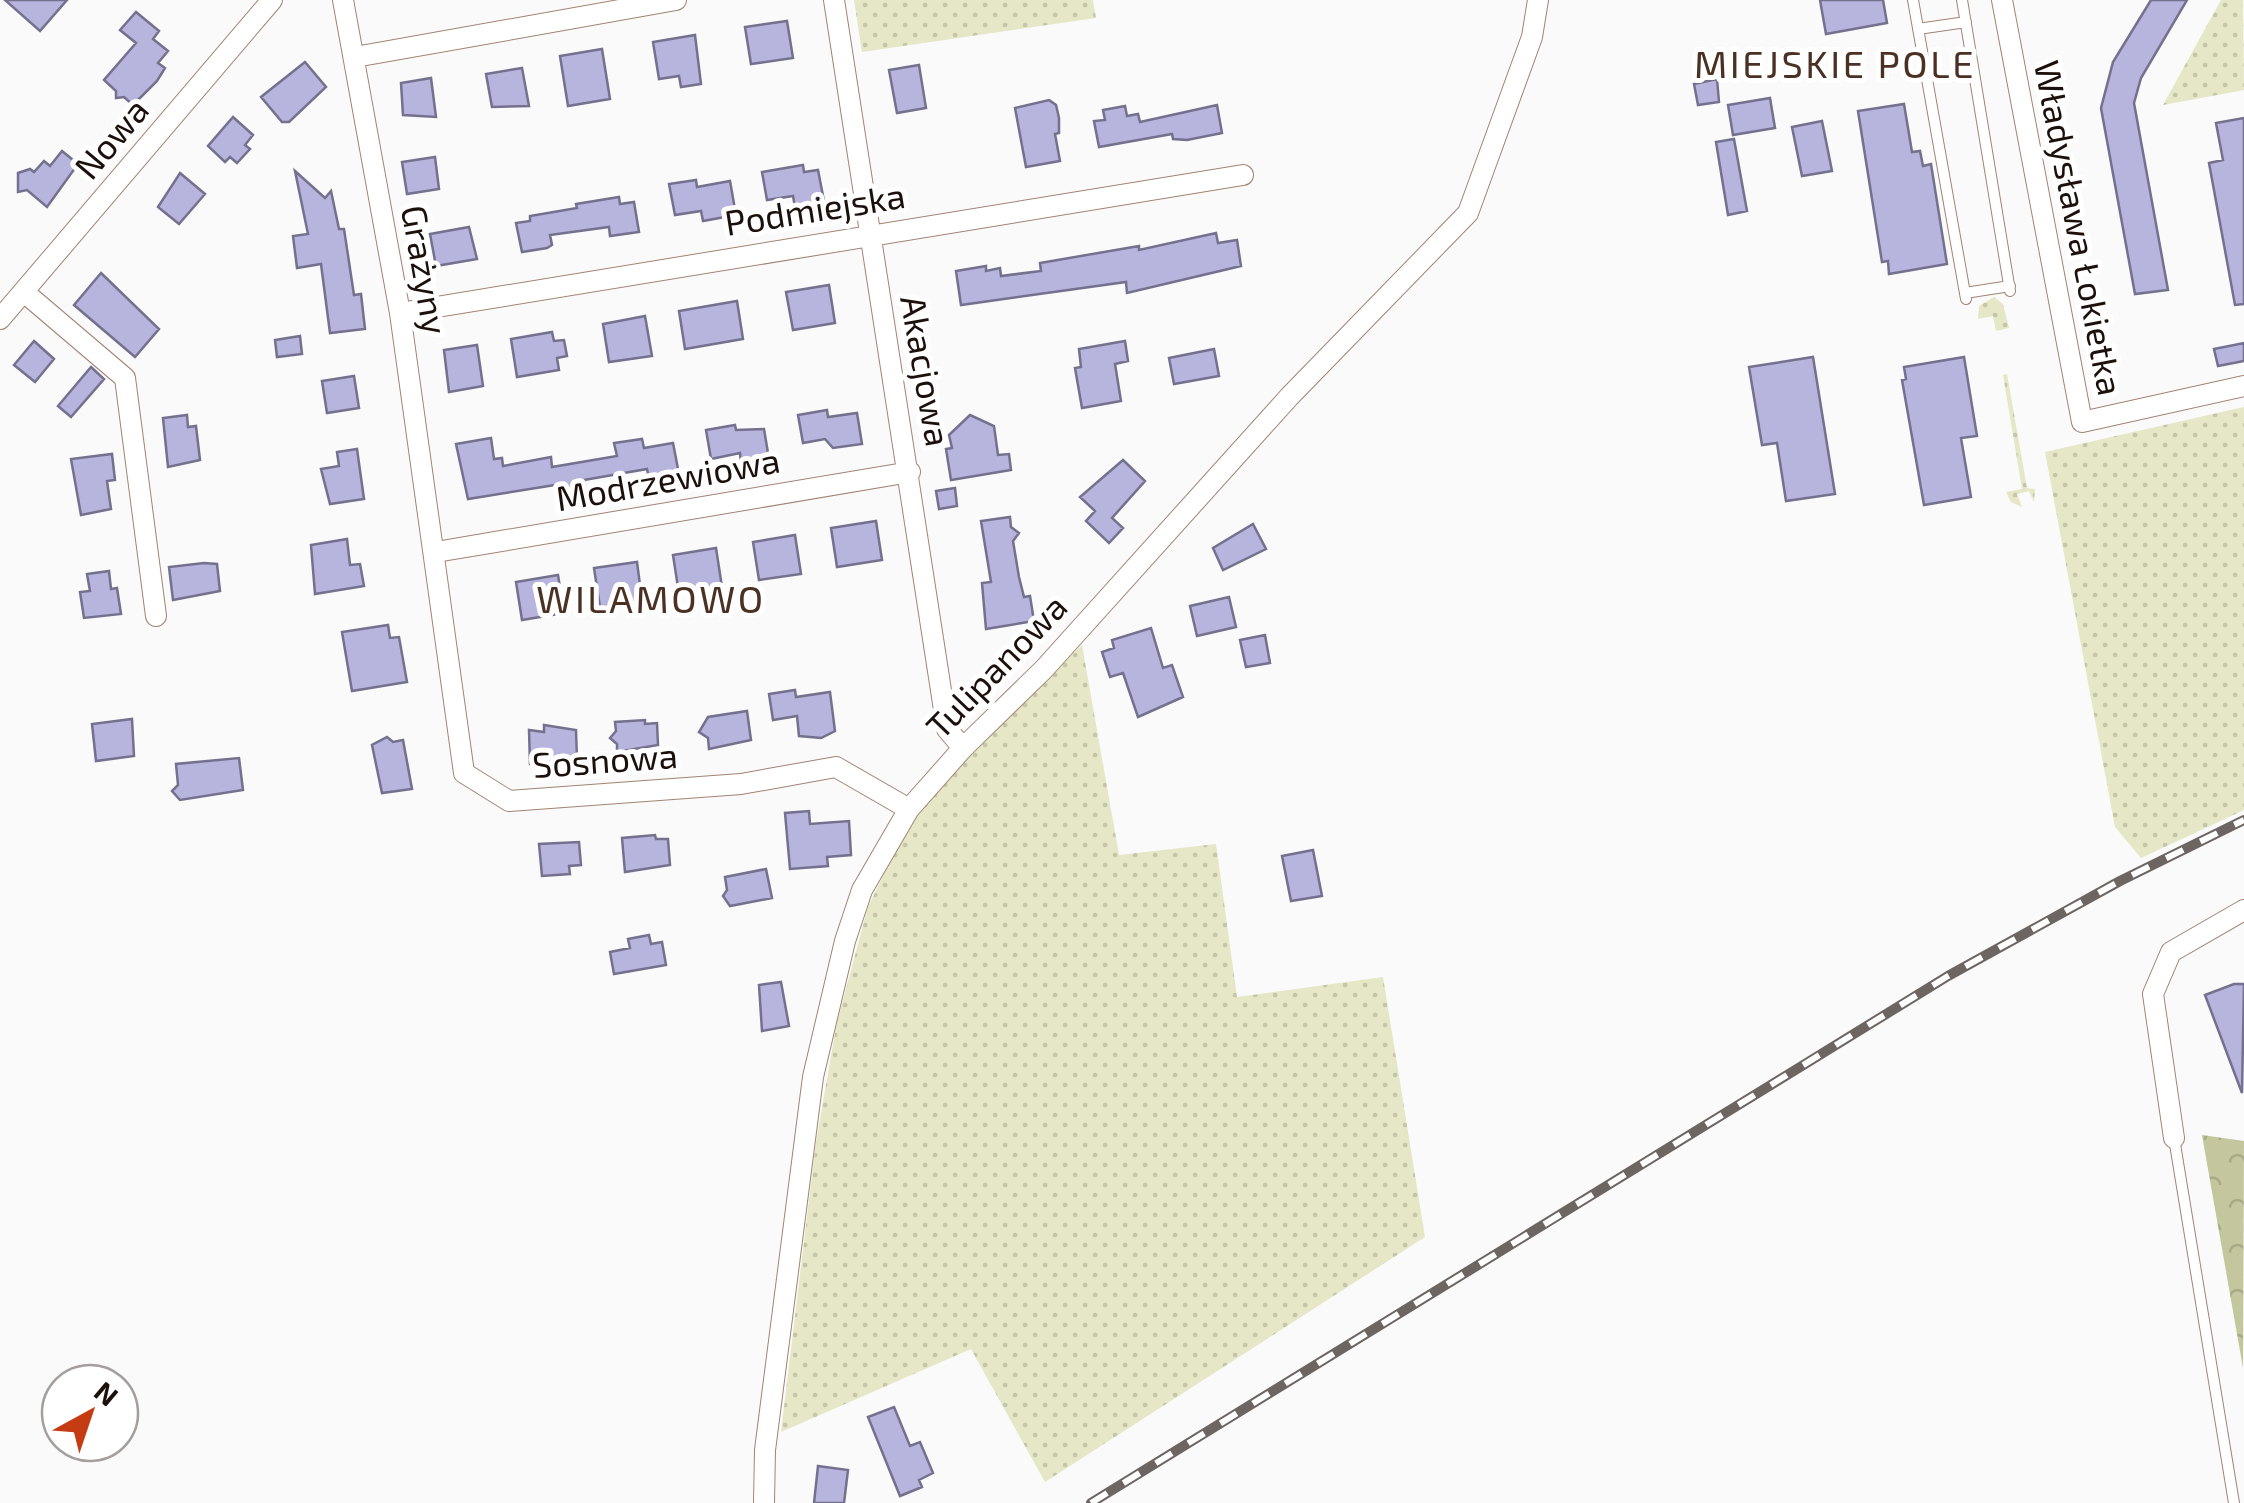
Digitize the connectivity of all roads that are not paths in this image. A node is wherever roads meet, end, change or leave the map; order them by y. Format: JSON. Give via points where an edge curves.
{"nodes":[{"id":1,"x":272,"y":0,"type":"edge"},
{"id":2,"x":344,"y":0,"type":"edge"},
{"id":3,"x":676,"y":0,"type":"edge"},
{"id":4,"x":834,"y":0,"type":"edge"},
{"id":5,"x":1538,"y":0,"type":"edge"},
{"id":6,"x":1913,"y":0,"type":"edge"},
{"id":7,"x":1962,"y":0,"type":"edge"},
{"id":8,"x":2002,"y":0,"type":"edge"},
{"id":9,"x":1966,"y":22,"type":"junction"},
{"id":10,"x":1918,"y":28,"type":"junction"},
{"id":11,"x":355,"y":57,"type":"junction"},
{"id":12,"x":1243,"y":175,"type":"dead end"},
{"id":13,"x":868,"y":234,"type":"junction"},
{"id":14,"x":24,"y":292,"type":"junction"},
{"id":15,"x":400,"y":313,"type":"junction"},
{"id":16,"x":0,"y":320,"type":"edge"},
{"id":17,"x":2244,"y":386,"type":"edge"},
{"id":18,"x":910,"y":472,"type":"junction"},
{"id":19,"x":436,"y":552,"type":"junction"},
{"id":20,"x":156,"y":616,"type":"dead end"},
{"id":21,"x":963,"y":748,"type":"junction"},
{"id":22,"x":909,"y":809,"type":"junction"},
{"id":23,"x":2244,"y":910,"type":"edge"},
{"id":24,"x":2174,"y":1138,"type":"joint"},
{"id":25,"x":764,"y":1503,"type":"edge"},
{"id":26,"x":2234,"y":1503,"type":"edge"}],
"edges":[{"from":1,"to":14,"type":"street","name":"Nowa"},
{"from":2,"to":11,"type":"street","name":"Grażyny"},
{"from":3,"to":11,"type":"street"},
{"from":4,"to":13,"type":"street","name":"Akacjowa"},
{"from":5,"to":21,"type":"street","name":"Tulipanowa","via":[[1532,37],[1468,213]]},
{"from":6,"to":10,"type":"lane"},
{"from":7,"to":9,"type":"lane"},
{"from":8,"to":17,"type":"street","name":"Władysława Łokietka","via":[[2082,422]]},
{"from":9,"to":10,"type":"lane"},
{"from":9,"to":10,"type":"lane","via":[[2010,288],[1965,296]]},
{"from":11,"to":15,"type":"street","name":"Grażyny"},
{"from":12,"to":13,"type":"street","name":"Podmiejska"},
{"from":13,"to":15,"type":"street","name":"Podmiejska"},
{"from":13,"to":18,"type":"street","name":"Akacjowa"},
{"from":14,"to":16,"type":"street","name":"Nowa"},
{"from":14,"to":20,"type":"street","via":[[124,378]]},
{"from":15,"to":19,"type":"street","name":"Grażyny"},
{"from":18,"to":19,"type":"street","name":"Modrzewiowa"},
{"from":18,"to":21,"type":"street","name":"Akacjowa","via":[[947,730]]},
{"from":19,"to":22,"type":"street","name":"Sosnowa","via":[[464,773],[509,800],[741,784],[836,767]]},
{"from":21,"to":22,"type":"street","name":"Tulipanowa"},
{"from":22,"to":25,"type":"street","name":"Tulipanowa","via":[[862,890],[813,1078],[765,1450]]},
{"from":23,"to":24,"type":"street","via":[[2171,952],[2153,994]]},
{"from":24,"to":26,"type":"lane"}]}
